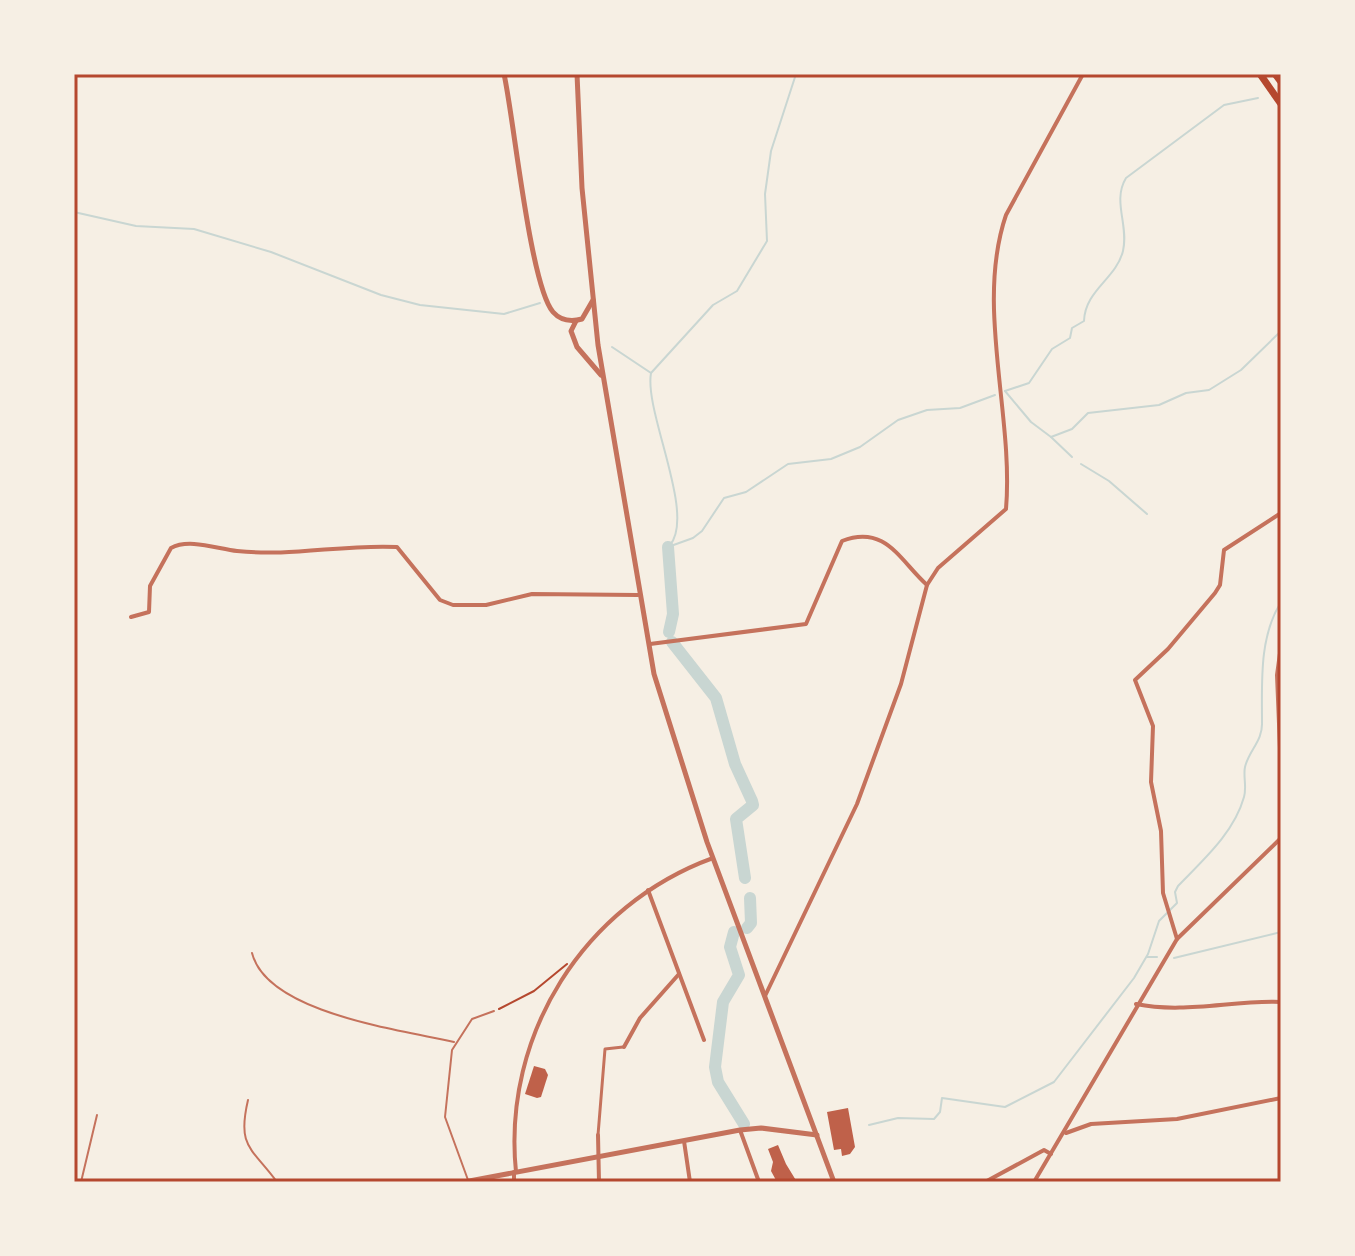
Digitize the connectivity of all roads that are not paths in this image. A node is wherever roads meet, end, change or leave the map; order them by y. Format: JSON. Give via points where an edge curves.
{"nodes":[{"id":1,"x":504,"y":74,"type":"edge"},
{"id":2,"x":577,"y":74,"type":"edge"},
{"id":3,"x":1083,"y":74,"type":"edge"},
{"id":4,"x":1260,"y":74,"type":"edge"},
{"id":5,"x":1275,"y":74,"type":"edge"},
{"id":6,"x":1281,"y":82,"type":"edge"},
{"id":7,"x":1281,"y":104,"type":"edge"},
{"id":8,"x":593,"y":299,"type":"junction"},
{"id":9,"x":579,"y":320,"type":"junction"},
{"id":10,"x":597,"y":329,"type":"junction"},
{"id":11,"x":598,"y":345,"type":"junction"},
{"id":12,"x":586,"y":354,"type":"junction"},
{"id":13,"x":605,"y":381,"type":"junction"},
{"id":14,"x":1281,"y":513,"type":"edge"},
{"id":15,"x":927,"y":585,"type":"junction"},
{"id":16,"x":638,"y":595,"type":"junction"},
{"id":17,"x":131,"y":617,"type":"dead end"},
{"id":18,"x":647,"y":644,"type":"junction"},
{"id":19,"x":1281,"y":646,"type":"edge"},
{"id":20,"x":1281,"y":772,"type":"edge"},
{"id":21,"x":1281,"y":838,"type":"edge"},
{"id":22,"x":713,"y":858,"type":"junction"},
{"id":23,"x":648,"y":890,"type":"junction"},
{"id":24,"x":1177,"y":939,"type":"junction"},
{"id":25,"x":252,"y":953,"type":"dead end"},
{"id":26,"x":679,"y":974,"type":"junction"},
{"id":27,"x":765,"y":996,"type":"junction"},
{"id":28,"x":1281,"y":1002,"type":"edge"},
{"id":29,"x":1136,"y":1004,"type":"junction"},
{"id":30,"x":494,"y":1011,"type":"road end"},
{"id":31,"x":704,"y":1040,"type":"dead end"},
{"id":32,"x":454,"y":1042,"type":"junction"},
{"id":33,"x":624,"y":1047,"type":"joint"},
{"id":34,"x":1281,"y":1098,"type":"edge"},
{"id":35,"x":248,"y":1100,"type":"dead end"},
{"id":36,"x":97,"y":1115,"type":"dead end"},
{"id":37,"x":740,"y":1130,"type":"junction"},
{"id":38,"x":1064,"y":1134,"type":"junction"},
{"id":39,"x":598,"y":1135,"type":"joint"},
{"id":40,"x":817,"y":1135,"type":"junction"},
{"id":41,"x":684,"y":1140,"type":"junction"},
{"id":42,"x":1051,"y":1154,"type":"junction"},
{"id":43,"x":597,"y":1156,"type":"junction"},
{"id":44,"x":515,"y":1172,"type":"junction"},
{"id":45,"x":81,"y":1182,"type":"edge"},
{"id":46,"x":277,"y":1182,"type":"edge"},
{"id":47,"x":466,"y":1182,"type":"edge"},
{"id":48,"x":514,"y":1182,"type":"edge"},
{"id":49,"x":599,"y":1182,"type":"edge"},
{"id":50,"x":690,"y":1182,"type":"edge"},
{"id":51,"x":759,"y":1182,"type":"edge"},
{"id":52,"x":834,"y":1182,"type":"edge"},
{"id":53,"x":985,"y":1182,"type":"edge"},
{"id":54,"x":1034,"y":1182,"type":"edge"}],
"edges":[{"from":1,"to":9,"type":"street","via":[[534,252],[548,302],[559,317]]},
{"from":2,"to":8,"type":"street"},
{"from":3,"to":15,"type":"street","via":[[998,239],[995,282],[1006,509],[938,568]]},
{"from":4,"to":7,"type":"highway"},
{"from":5,"to":6,"type":"highway"},
{"from":8,"to":9,"type":"street"},
{"from":8,"to":10,"type":"street"},
{"from":9,"to":10,"type":"street","via":[[592,321]]},
{"from":9,"to":12,"type":"street","via":[[572,337]]},
{"from":10,"to":11,"type":"street"},
{"from":11,"to":12,"type":"street"},
{"from":11,"to":13,"type":"street"},
{"from":12,"to":13,"type":"street"},
{"from":13,"to":16,"type":"street"},
{"from":14,"to":24,"type":"street","via":[[1224,550],[1215,593],[1135,680],[1153,726],[1151,782],[1161,831],[1166,907]]},
{"from":15,"to":18,"type":"street","via":[[894,547],[868,537],[847,538],[806,624]]},
{"from":15,"to":27,"type":"street","via":[[901,684],[857,804]]},
{"from":16,"to":17,"type":"street","via":[[532,594],[486,605],[453,605],[440,600],[397,547],[270,553],[193,545],[171,548],[150,586],[149,612]]},
{"from":16,"to":18,"type":"street"},
{"from":18,"to":22,"type":"street"},
{"from":19,"to":20,"type":"street"},
{"from":21,"to":24,"type":"street"},
{"from":22,"to":23,"type":"street"},
{"from":22,"to":27,"type":"street"},
{"from":23,"to":26,"type":"street"},
{"from":23,"to":44,"type":"street","via":[[610,920],[577,957],[544,1011],[526,1060],[514,1118]]},
{"from":24,"to":29,"type":"street"},
{"from":25,"to":32,"type":"lane","via":[[261,973],[275,984],[330,1013]]},
{"from":26,"to":31,"type":"street"},
{"from":26,"to":33,"type":"street","via":[[640,1018]]},
{"from":27,"to":40,"type":"street"},
{"from":28,"to":29,"type":"street","via":[[1183,1008]]},
{"from":29,"to":38,"type":"street"},
{"from":30,"to":32,"type":"lane","via":[[472,1019]]},
{"from":32,"to":47,"type":"lane","via":[[445,1117]]},
{"from":33,"to":39,"type":"street","via":[[605,1049]]},
{"from":34,"to":38,"type":"street","via":[[1177,1119],[1091,1124]]},
{"from":35,"to":46,"type":"lane","via":[[244,1140]]},
{"from":36,"to":45,"type":"lane"},
{"from":37,"to":40,"type":"street"},
{"from":37,"to":41,"type":"street"},
{"from":37,"to":51,"type":"street"},
{"from":38,"to":42,"type":"street"},
{"from":39,"to":43,"type":"street"},
{"from":40,"to":52,"type":"street"},
{"from":41,"to":43,"type":"street"},
{"from":41,"to":50,"type":"street"},
{"from":42,"to":53,"type":"street","via":[[1044,1150]]},
{"from":42,"to":54,"type":"street"},
{"from":43,"to":44,"type":"street"},
{"from":43,"to":49,"type":"street"},
{"from":44,"to":47,"type":"street"},
{"from":44,"to":48,"type":"street"}]}
